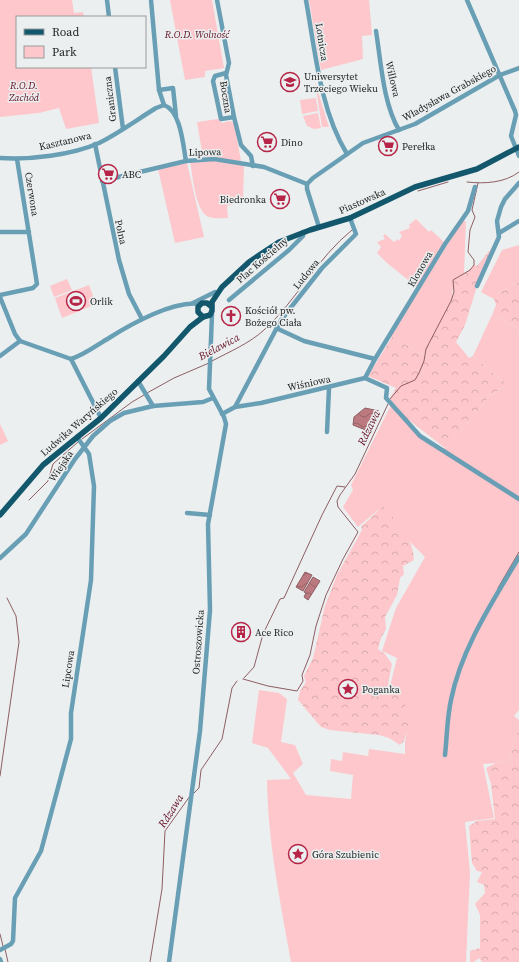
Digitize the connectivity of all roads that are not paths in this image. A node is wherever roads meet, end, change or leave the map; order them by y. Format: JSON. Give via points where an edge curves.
{"nodes":[{"id":1,"x":107,"y":0,"type":"edge"},
{"id":2,"x":150,"y":0,"type":"edge"},
{"id":3,"x":216,"y":0,"type":"edge"},
{"id":4,"x":306,"y":0,"type":"edge"},
{"id":5,"x":467,"y":0,"type":"edge"},
{"id":6,"x":109,"y":16,"type":"edge"},
{"id":7,"x":376,"y":31,"type":"dead end"},
{"id":8,"x":115,"y":68,"type":"edge"},
{"id":9,"x":519,"y":68,"type":"edge"},
{"id":10,"x":226,"y":73,"type":"junction"},
{"id":11,"x":500,"y":76,"type":"junction"},
{"id":12,"x":159,"y":90,"type":"junction"},
{"id":13,"x":164,"y":105,"type":"junction"},
{"id":14,"x":176,"y":116,"type":"junction"},
{"id":15,"x":234,"y":117,"type":"junction"},
{"id":16,"x":123,"y":129,"type":"junction"},
{"id":17,"x":399,"y":130,"type":"junction"},
{"id":18,"x":95,"y":144,"type":"junction"},
{"id":19,"x":518,"y":148,"type":"edge"},
{"id":20,"x":347,"y":154,"type":"junction"},
{"id":21,"x":519,"y":156,"type":"edge"},
{"id":22,"x":0,"y":158,"type":"edge"},
{"id":23,"x":17,"y":159,"type":"junction"},
{"id":24,"x":186,"y":161,"type":"junction"},
{"id":25,"x":254,"y":166,"type":"junction"},
{"id":26,"x":102,"y":181,"type":"junction"},
{"id":27,"x":519,"y":183,"type":"edge"},
{"id":28,"x":308,"y":184,"type":"junction"},
{"id":29,"x":475,"y":187,"type":"dead end"},
{"id":30,"x":350,"y":218,"type":"junction"},
{"id":31,"x":519,"y":221,"type":"edge"},
{"id":32,"x":319,"y":227,"type":"junction"},
{"id":33,"x":0,"y":232,"type":"edge"},
{"id":34,"x":29,"y":232,"type":"junction"},
{"id":35,"x":302,"y":232,"type":"junction"},
{"id":36,"x":499,"y":233,"type":"junction"},
{"id":37,"x":477,"y":286,"type":"dead end"},
{"id":38,"x":222,"y":287,"type":"junction"},
{"id":39,"x":215,"y":292,"type":"junction"},
{"id":40,"x":0,"y":296,"type":"edge"},
{"id":41,"x":229,"y":300,"type":"dead end"},
{"id":42,"x":194,"y":303,"type":"junction"},
{"id":43,"x":184,"y":305,"type":"junction"},
{"id":44,"x":200,"y":307,"type":"junction"},
{"id":45,"x":212,"y":310,"type":"junction"},
{"id":46,"x":204,"y":317,"type":"junction"},
{"id":47,"x":142,"y":319,"type":"junction"},
{"id":48,"x":211,"y":326,"type":"junction"},
{"id":49,"x":190,"y":327,"type":"junction"},
{"id":50,"x":276,"y":328,"type":"junction"},
{"id":51,"x":20,"y":341,"type":"junction"},
{"id":52,"x":0,"y":356,"type":"edge"},
{"id":53,"x":71,"y":359,"type":"junction"},
{"id":54,"x":375,"y":359,"type":"junction"},
{"id":55,"x":365,"y":378,"type":"junction"},
{"id":56,"x":138,"y":381,"type":"junction"},
{"id":57,"x":329,"y":388,"type":"junction"},
{"id":58,"x":213,"y":398,"type":"junction"},
{"id":59,"x":153,"y":406,"type":"junction"},
{"id":60,"x":235,"y":407,"type":"junction"},
{"id":61,"x":222,"y":414,"type":"junction"},
{"id":62,"x":101,"y":418,"type":"junction"},
{"id":63,"x":327,"y":432,"type":"dead end"},
{"id":64,"x":79,"y":440,"type":"junction"},
{"id":65,"x":85,"y":447,"type":"junction"},
{"id":66,"x":519,"y":499,"type":"edge"},
{"id":67,"x":187,"y":513,"type":"dead end"},
{"id":68,"x":0,"y":515,"type":"edge"},
{"id":69,"x":210,"y":515,"type":"junction"},
{"id":70,"x":519,"y":557,"type":"edge"},
{"id":71,"x":0,"y":558,"type":"edge"},
{"id":72,"x":445,"y":755,"type":"dead end"},
{"id":73,"x":3,"y":948,"type":"edge"},
{"id":74,"x":0,"y":959,"type":"edge"},
{"id":75,"x":1,"y":962,"type":"edge"},
{"id":76,"x":169,"y":962,"type":"edge"}],
"edges":[{"from":1,"to":6,"type":"street"},
{"from":2,"to":12,"type":"street"},
{"from":3,"to":10,"type":"street","name":"Boczna","via":[[229,63]]},
{"from":4,"to":20,"type":"street","name":"Lotnicza","via":[[319,76],[335,128]]},
{"from":5,"to":11,"type":"street"},
{"from":7,"to":17,"type":"street","name":"Willowa","via":[[386,89]]},
{"from":8,"to":16,"type":"street","name":"Graniczna"},
{"from":9,"to":11,"type":"street","name":"Władysława Grabskiego"},
{"from":10,"to":15,"type":"street","name":"Boczna"},
{"from":10,"to":15,"type":"street","name":"Boczna","via":[[215,76],[213,81],[221,119]]},
{"from":11,"to":17,"type":"street","name":"Władysława Grabskiego","via":[[435,114]]},
{"from":11,"to":19,"type":"street","via":[[516,115],[511,136]]},
{"from":12,"to":13,"type":"street"},
{"from":12,"to":14,"type":"street","via":[[173,88]]},
{"from":13,"to":14,"type":"street"},
{"from":13,"to":16,"type":"street","name":"Kasztanowa"},
{"from":14,"to":24,"type":"street"},
{"from":15,"to":25,"type":"street","name":"Boczna","via":[[241,145],[251,156]]},
{"from":16,"to":18,"type":"street","name":"Kasztanowa"},
{"from":17,"to":20,"type":"street","name":"Władysława Grabskiego","via":[[363,144]]},
{"from":18,"to":23,"type":"street","name":"Kasztanowa"},
{"from":18,"to":26,"type":"street","name":"Polna"},
{"from":19,"to":21,"type":"street"},
{"from":19,"to":30,"type":"main road","name":"Piastowska","via":[[477,169],[415,187]]},
{"from":20,"to":28,"type":"street","name":"Władysława Grabskiego"},
{"from":22,"to":23,"type":"street","name":"Kasztanowa"},
{"from":23,"to":34,"type":"street","name":"Czerwona"},
{"from":24,"to":25,"type":"street","name":"Lipowa","via":[[214,159]]},
{"from":24,"to":26,"type":"street","name":"Lipowa"},
{"from":25,"to":28,"type":"street","name":"Lipowa"},
{"from":26,"to":47,"type":"street","name":"Polna","via":[[120,265],[129,294]]},
{"from":27,"to":36,"type":"street","via":[[501,207],[497,221]]},
{"from":28,"to":32,"type":"street","via":[[307,189]]},
{"from":29,"to":54,"type":"street","name":"Klonowa","via":[[468,211]]},
{"from":30,"to":32,"type":"main road","name":"Piastowska"},
{"from":30,"to":50,"type":"street","name":"Ludowa","via":[[356,234],[322,268]]},
{"from":31,"to":36,"type":"street"},
{"from":32,"to":35,"type":"main road","name":"Piastowska"},
{"from":33,"to":34,"type":"street","name":"Czerwona"},
{"from":34,"to":40,"type":"street","name":"Czerwona","via":[[36,286]]},
{"from":35,"to":38,"type":"main road","name":"Piastowska","via":[[261,253]]},
{"from":35,"to":41,"type":"street","name":"Plac Kościelny","via":[[303,236],[289,250]]},
{"from":36,"to":37,"type":"street"},
{"from":38,"to":39,"type":"main road","name":"Piastowska"},
{"from":38,"to":45,"type":"main road","name":"Piastowska","via":[[213,300]]},
{"from":39,"to":42,"type":"street","name":"Piastowska"},
{"from":39,"to":44,"type":"main road","name":"Piastowska"},
{"from":40,"to":51,"type":"street"},
{"from":42,"to":43,"type":"street"},
{"from":42,"to":44,"type":"street"},
{"from":43,"to":44,"type":"street"},
{"from":43,"to":47,"type":"street"},
{"from":44,"to":45,"type":"main road"},
{"from":44,"to":46,"type":"main road"},
{"from":44,"to":49,"type":"main road","name":"Ludwika Waryńskiego"},
{"from":45,"to":46,"type":"main road","name":"Ludwika Waryńskiego"},
{"from":45,"to":48,"type":"street","name":"Ostroszowicka"},
{"from":46,"to":48,"type":"street"},
{"from":46,"to":49,"type":"main road","name":"Ludwika Waryńskiego"},
{"from":47,"to":53,"type":"street"},
{"from":48,"to":58,"type":"street","name":"Ostroszowicka","via":[[208,386]]},
{"from":49,"to":56,"type":"main road","name":"Ludwika Waryńskiego"},
{"from":50,"to":54,"type":"street","via":[[304,341]]},
{"from":50,"to":60,"type":"street","name":"Ludowa"},
{"from":51,"to":52,"type":"street"},
{"from":51,"to":53,"type":"street"},
{"from":53,"to":62,"type":"street"},
{"from":54,"to":55,"type":"street","name":"Klonowa"},
{"from":55,"to":57,"type":"street","name":"Wiśniowa"},
{"from":55,"to":66,"type":"street","via":[[386,387],[389,401],[420,436]]},
{"from":56,"to":59,"type":"street"},
{"from":56,"to":62,"type":"main road","name":"Ludwika Waryńskiego"},
{"from":57,"to":60,"type":"street","name":"Wiśniowa"},
{"from":57,"to":63,"type":"street"},
{"from":58,"to":59,"type":"street","name":"Wiejska","via":[[203,402]]},
{"from":58,"to":61,"type":"street","name":"Ostroszowicka"},
{"from":59,"to":65,"type":"street","name":"Wiejska","via":[[118,416],[93,436]]},
{"from":60,"to":61,"type":"street","name":"Wiśniowa"},
{"from":61,"to":69,"type":"street","name":"Ostroszowicka","via":[[225,420],[225,433]]},
{"from":62,"to":64,"type":"main road","name":"Ludwika Waryńskiego"},
{"from":64,"to":65,"type":"street","name":"Lipcowa"},
{"from":64,"to":68,"type":"main road","name":"Ludwika Waryńskiego","via":[[40,467]]},
{"from":65,"to":71,"type":"street","name":"Wiejska","via":[[26,534]]},
{"from":65,"to":73,"type":"street","name":"Lipcowa","via":[[89,454],[94,480],[92,570],[71,713],[71,739],[41,851],[14,898],[13,939],[11,944]]},
{"from":67,"to":69,"type":"street"},
{"from":69,"to":76,"type":"street","name":"Ostroszowicka","via":[[210,610],[204,695]]},
{"from":70,"to":72,"type":"street","via":[[462,662],[451,701]]},
{"from":74,"to":75,"type":"street"}]}
